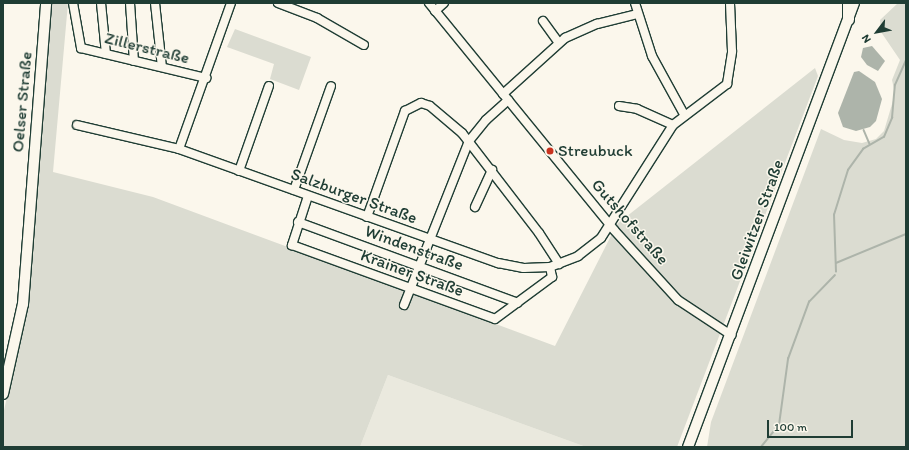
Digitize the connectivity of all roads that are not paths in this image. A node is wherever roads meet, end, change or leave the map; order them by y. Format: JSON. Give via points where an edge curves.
{"nodes":[{"id":1,"x":46,"y":3,"type":"edge"},
{"id":2,"x":73,"y":3,"type":"edge"},
{"id":3,"x":101,"y":3,"type":"edge"},
{"id":4,"x":130,"y":3,"type":"edge"},
{"id":5,"x":155,"y":3,"type":"edge"},
{"id":6,"x":231,"y":3,"type":"edge"},
{"id":7,"x":278,"y":3,"type":"edge"},
{"id":8,"x":429,"y":3,"type":"edge"},
{"id":9,"x":444,"y":3,"type":"edge"},
{"id":10,"x":635,"y":3,"type":"edge"},
{"id":11,"x":730,"y":3,"type":"edge"},
{"id":12,"x":848,"y":3,"type":"edge"},
{"id":13,"x":854,"y":3,"type":"edge"},
{"id":14,"x":435,"y":10,"type":"junction"},
{"id":15,"x":637,"y":14,"type":"junction"},
{"id":16,"x":848,"y":19,"type":"junction"},
{"id":17,"x":543,"y":21,"type":"dead end"},
{"id":18,"x":558,"y":43,"type":"junction"},
{"id":19,"x":364,"y":45,"type":"dead end"},
{"id":20,"x":106,"y":54,"type":"junction"},
{"id":21,"x":134,"y":61,"type":"junction"},
{"id":22,"x":162,"y":67,"type":"junction"},
{"id":23,"x":206,"y":78,"type":"junction"},
{"id":24,"x":269,"y":86,"type":"dead end"},
{"id":25,"x":331,"y":86,"type":"dead end"},
{"id":26,"x":506,"y":97,"type":"junction"},
{"id":27,"x":619,"y":106,"type":"dead end"},
{"id":28,"x":685,"y":116,"type":"junction"},
{"id":29,"x":76,"y":125,"type":"dead end"},
{"id":30,"x":673,"y":125,"type":"junction"},
{"id":31,"x":469,"y":141,"type":"junction"},
{"id":32,"x":179,"y":149,"type":"junction"},
{"id":33,"x":492,"y":170,"type":"junction"},
{"id":34,"x":239,"y":171,"type":"junction"},
{"id":35,"x":294,"y":190,"type":"junction"},
{"id":36,"x":308,"y":196,"type":"junction"},
{"id":37,"x":475,"y":207,"type":"dead end"},
{"id":38,"x":367,"y":217,"type":"junction"},
{"id":39,"x":298,"y":222,"type":"junction"},
{"id":40,"x":611,"y":226,"type":"junction"},
{"id":41,"x":430,"y":239,"type":"junction"},
{"id":42,"x":558,"y":264,"type":"junction"},
{"id":43,"x":421,"y":266,"type":"junction"},
{"id":44,"x":550,"y":267,"type":"junction"},
{"id":45,"x":412,"y":290,"type":"junction"},
{"id":46,"x":518,"y":303,"type":"junction"},
{"id":47,"x":404,"y":305,"type":"dead end"},
{"id":48,"x":731,"y":336,"type":"junction"},
{"id":49,"x":3,"y":394,"type":"edge"},
{"id":50,"x":688,"y":447,"type":"edge"}],
"edges":[{"from":1,"to":49,"type":"main road","name":"Oelser Straße","via":[[23,299]]},
{"from":2,"to":20,"type":"street","name":"Zillerstraße","via":[[81,48]]},
{"from":3,"to":20,"type":"street"},
{"from":4,"to":21,"type":"street"},
{"from":5,"to":22,"type":"street"},
{"from":6,"to":23,"type":"street"},
{"from":7,"to":19,"type":"street","via":[[317,18]]},
{"from":8,"to":14,"type":"street","name":"Gutshofstraße"},
{"from":9,"to":14,"type":"street"},
{"from":10,"to":15,"type":"street"},
{"from":11,"to":28,"type":"street","via":[[730,77],[718,91]]},
{"from":12,"to":16,"type":"highway"},
{"from":13,"to":16,"type":"main road","name":"Gleiwitzer Straße"},
{"from":14,"to":26,"type":"street","name":"Gutshofstraße"},
{"from":15,"to":18,"type":"street","via":[[579,31]]},
{"from":15,"to":28,"type":"street","via":[[652,56]]},
{"from":16,"to":48,"type":"main road","name":"Gleiwitzer Straße"},
{"from":17,"to":18,"type":"street"},
{"from":18,"to":26,"type":"street"},
{"from":20,"to":21,"type":"street","name":"Zillerstraße"},
{"from":21,"to":22,"type":"street","name":"Zillerstraße"},
{"from":22,"to":23,"type":"street","name":"Zillerstraße"},
{"from":23,"to":32,"type":"street"},
{"from":24,"to":34,"type":"street"},
{"from":25,"to":35,"type":"street"},
{"from":26,"to":31,"type":"street"},
{"from":26,"to":40,"type":"street","name":"Gutshofstraße"},
{"from":27,"to":30,"type":"street","via":[[637,109]]},
{"from":28,"to":30,"type":"street"},
{"from":29,"to":32,"type":"street","name":"Salzburger Straße"},
{"from":30,"to":40,"type":"street"},
{"from":31,"to":33,"type":"street"},
{"from":31,"to":38,"type":"street","via":[[430,106],[421,103],[408,108]]},
{"from":31,"to":41,"type":"street"},
{"from":32,"to":34,"type":"street","name":"Salzburger Straße"},
{"from":33,"to":37,"type":"street"},
{"from":33,"to":42,"type":"street"},
{"from":34,"to":35,"type":"street","name":"Salzburger Straße"},
{"from":35,"to":36,"type":"street","name":"Salzburger Straße"},
{"from":36,"to":38,"type":"street","name":"Salzburger Straße"},
{"from":36,"to":39,"type":"street","name":"Krainer Straße"},
{"from":38,"to":41,"type":"street","name":"Salzburger Straße"},
{"from":39,"to":43,"type":"street","name":"Windenstraße"},
{"from":39,"to":45,"type":"street","name":"Krainer Straße","via":[[292,245]]},
{"from":40,"to":42,"type":"street","name":"Salzburger Straße","via":[[590,248]]},
{"from":40,"to":48,"type":"street","name":"Gutshofstraße","via":[[678,300]]},
{"from":41,"to":43,"type":"street"},
{"from":41,"to":44,"type":"street","name":"Salzburger Straße","via":[[498,264],[524,268]]},
{"from":42,"to":44,"type":"street","name":"Salzburger Straße"},
{"from":43,"to":45,"type":"street"},
{"from":43,"to":46,"type":"street","name":"Windenstraße"},
{"from":44,"to":46,"type":"street","name":"Krainer Straße","via":[[552,277]]},
{"from":45,"to":46,"type":"street","name":"Krainer Straße","via":[[495,319]]},
{"from":45,"to":47,"type":"street"},
{"from":48,"to":50,"type":"main road","name":"Gleiwitzer Straße"}]}
